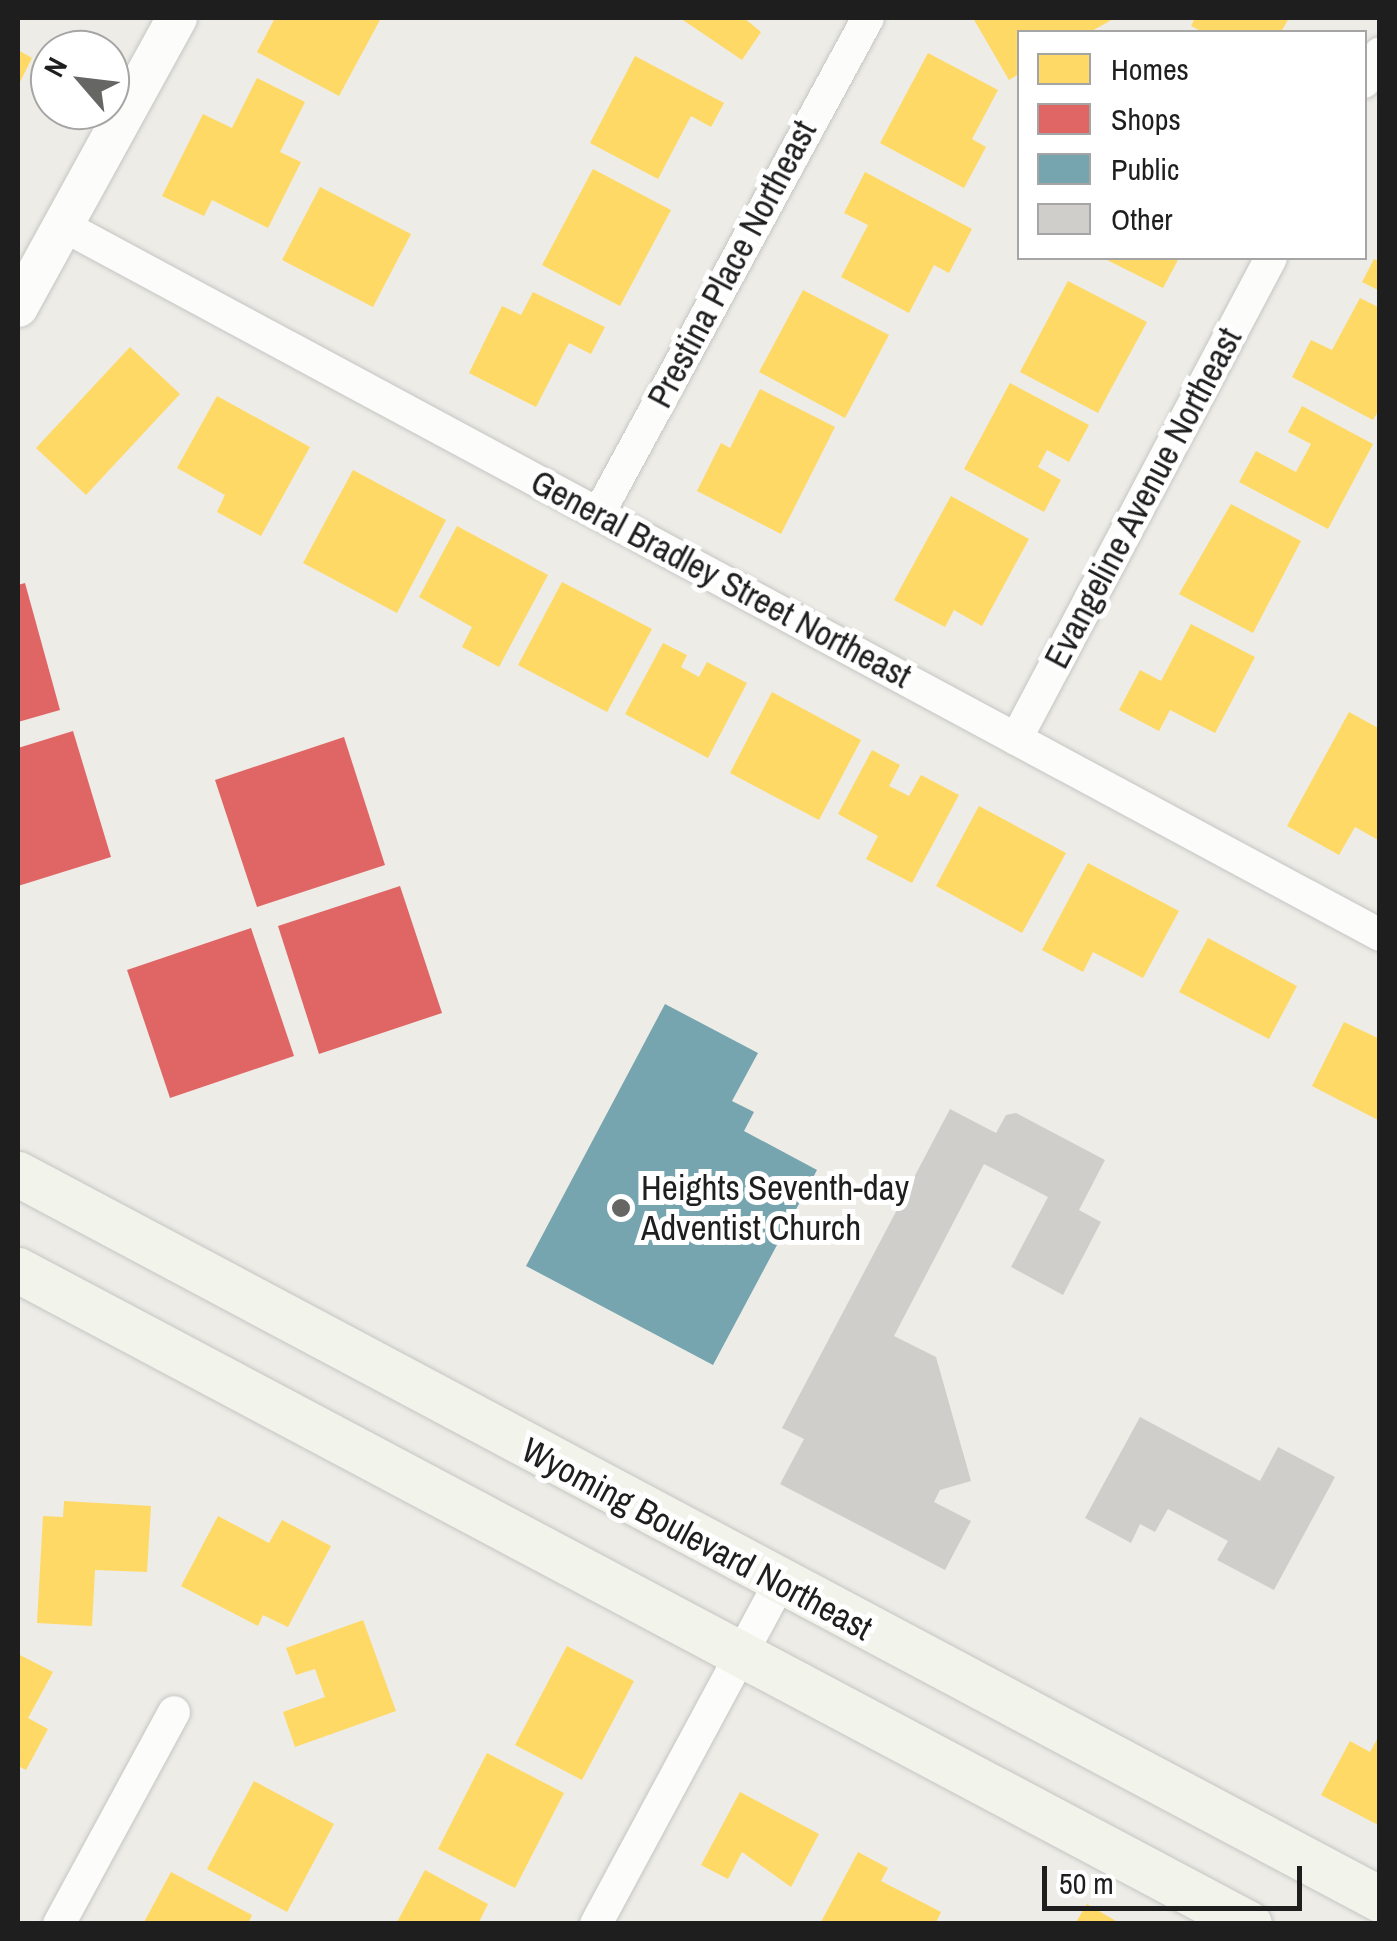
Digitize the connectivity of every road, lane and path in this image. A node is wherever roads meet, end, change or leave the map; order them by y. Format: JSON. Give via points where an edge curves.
{"nodes":[{"id":1,"x":177,"y":18,"type":"edge"},
{"id":2,"x":868,"y":18,"type":"edge"},
{"id":3,"x":1380,"y":54,"type":"edge"},
{"id":4,"x":1367,"y":77,"type":"edge"},
{"id":5,"x":62,"y":225,"type":"junction"},
{"id":6,"x":1270,"y":260,"type":"edge"},
{"id":7,"x":18,"y":306,"type":"edge"},
{"id":8,"x":599,"y":514,"type":"junction"},
{"id":9,"x":1016,"y":739,"type":"junction"},
{"id":10,"x":1380,"y":935,"type":"edge"},
{"id":11,"x":18,"y":1174,"type":"edge"},
{"id":12,"x":18,"y":1270,"type":"edge"},
{"id":13,"x":779,"y":1584,"type":"junction"},
{"id":14,"x":740,"y":1656,"type":"junction"},
{"id":15,"x":174,"y":1712,"type":"dead end"},
{"id":16,"x":1380,"y":1899,"type":"edge"},
{"id":17,"x":59,"y":1924,"type":"edge"},
{"id":18,"x":596,"y":1924,"type":"edge"},
{"id":19,"x":1248,"y":1924,"type":"edge"}],
"edges":[{"from":1,"to":5,"type":"street"},
{"from":2,"to":8,"type":"street","name":"Prestina Place Northeast"},
{"from":3,"to":4,"type":"street"},
{"from":5,"to":7,"type":"street"},
{"from":5,"to":8,"type":"street","name":"General Bradley Street Northeast"},
{"from":6,"to":9,"type":"street","name":"Evangeline Avenue Northeast"},
{"from":8,"to":9,"type":"street","name":"General Bradley Street Northeast"},
{"from":9,"to":10,"type":"street","name":"General Bradley Street Northeast"},
{"from":11,"to":13,"type":"main road","name":"Wyoming Boulevard Northeast"},
{"from":12,"to":14,"type":"main road"},
{"from":13,"to":14,"type":"street"},
{"from":13,"to":16,"type":"main road","name":"Wyoming Boulevard Northeast"},
{"from":14,"to":18,"type":"street"},
{"from":14,"to":19,"type":"main road"},
{"from":15,"to":17,"type":"street"}]}
